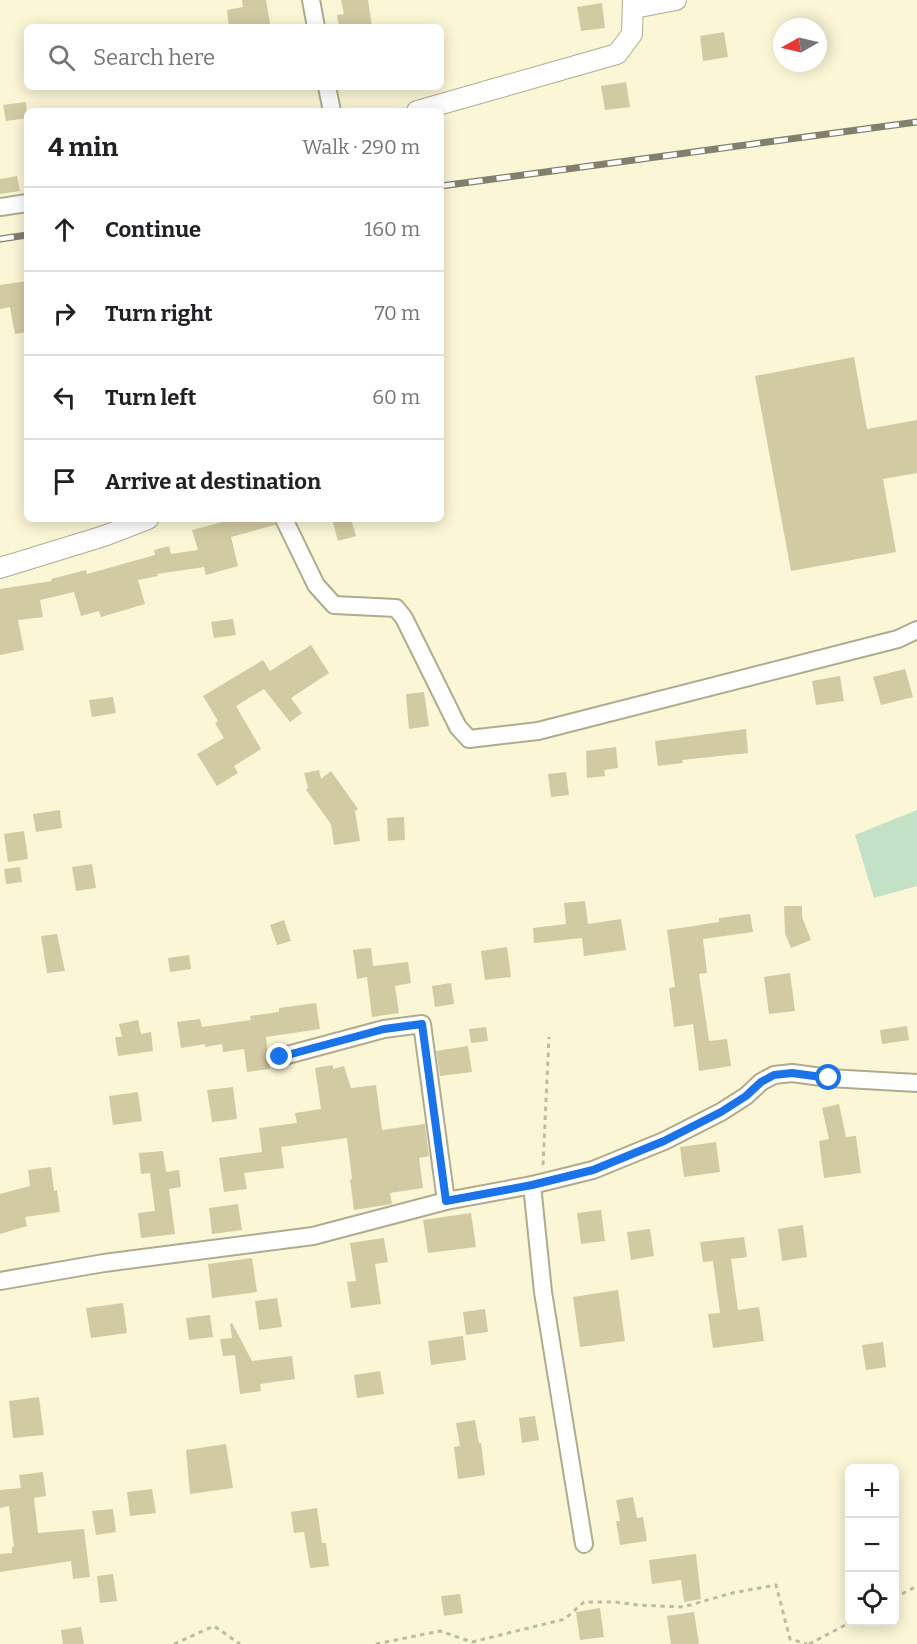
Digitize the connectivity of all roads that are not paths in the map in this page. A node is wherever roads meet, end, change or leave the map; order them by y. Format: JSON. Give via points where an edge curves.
{"nodes":[{"id":1,"x":311,"y":0,"type":"edge"},
{"id":2,"x":676,"y":0,"type":"edge"},
{"id":3,"x":634,"y":4,"type":"edge"},
{"id":4,"x":315,"y":24,"type":"edge"},
{"id":5,"x":328,"y":90,"type":"edge"},
{"id":6,"x":331,"y":108,"type":"edge"},
{"id":7,"x":428,"y":108,"type":"edge"},
{"id":8,"x":24,"y":203,"type":"edge"},
{"id":9,"x":0,"y":207,"type":"edge"},
{"id":10,"x":140,"y":522,"type":"edge"},
{"id":11,"x":285,"y":522,"type":"edge"},
{"id":12,"x":0,"y":568,"type":"edge"},
{"id":13,"x":917,"y":630,"type":"edge"},
{"id":14,"x":280,"y":1057,"type":"dead end"},
{"id":15,"x":917,"y":1083,"type":"edge"},
{"id":16,"x":538,"y":1183,"type":"junction"},
{"id":17,"x":446,"y":1201,"type":"junction"},
{"id":18,"x":0,"y":1281,"type":"edge"},
{"id":19,"x":584,"y":1544,"type":"dead end"}],
"edges":[{"from":1,"to":4,"type":"street"},
{"from":2,"to":3,"type":"street"},
{"from":3,"to":7,"type":"street","via":[[632,34],[617,54]]},
{"from":5,"to":6,"type":"street"},
{"from":8,"to":9,"type":"street"},
{"from":10,"to":12,"type":"street"},
{"from":11,"to":13,"type":"street","via":[[316,585],[334,605],[396,608],[458,728],[469,739],[538,731],[898,639]]},
{"from":14,"to":17,"type":"street","via":[[384,1029],[422,1024]]},
{"from":15,"to":16,"type":"street","via":[[792,1073],[774,1075],[721,1112],[664,1141],[593,1170]]},
{"from":16,"to":17,"type":"street"},
{"from":16,"to":19,"type":"street","via":[[543,1292]]},
{"from":17,"to":18,"type":"street","via":[[313,1236],[104,1263]]}]}
